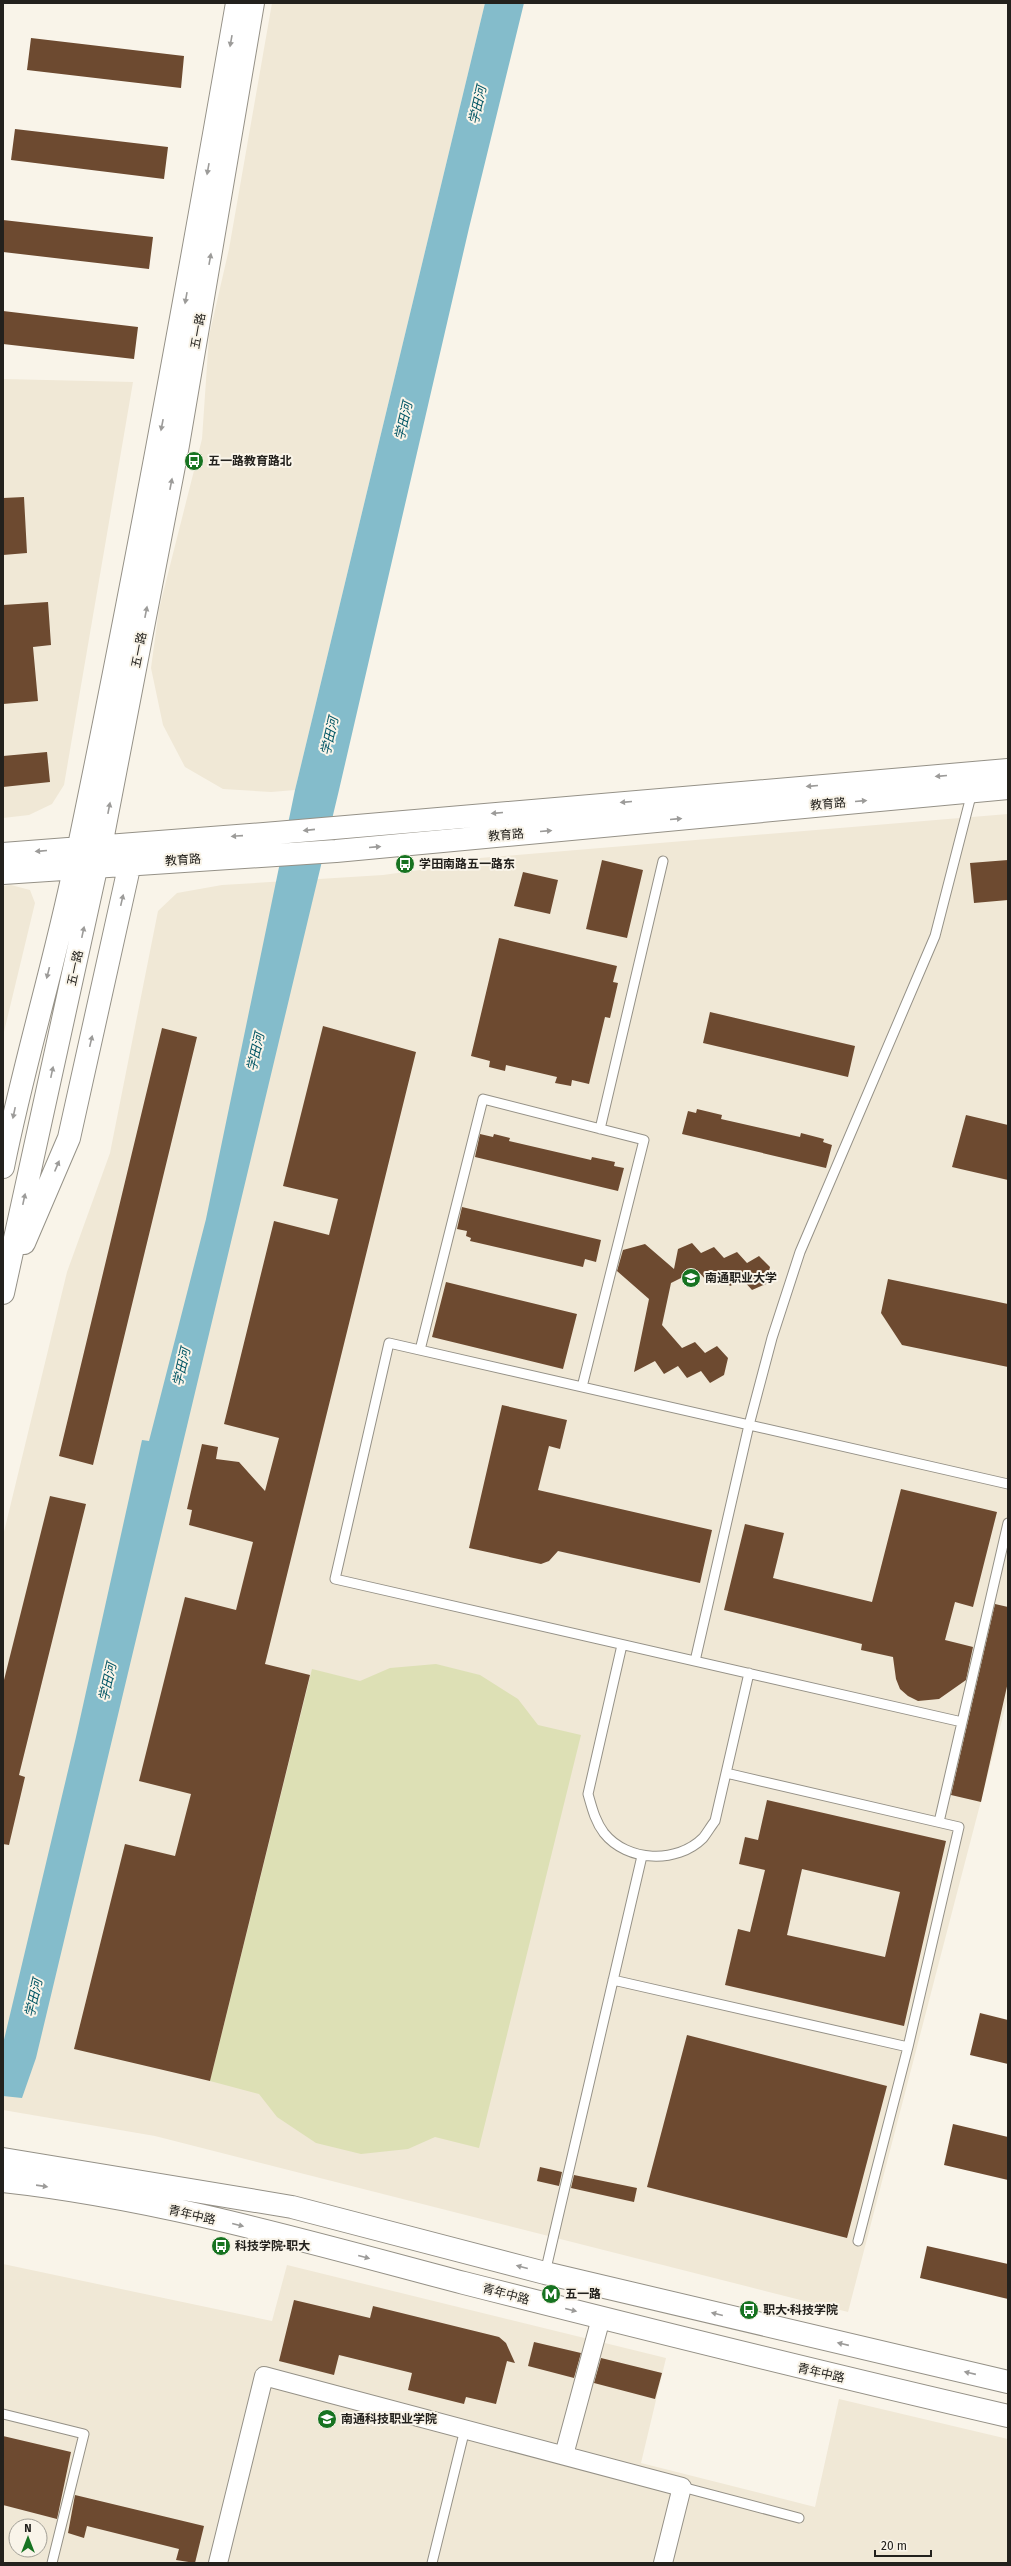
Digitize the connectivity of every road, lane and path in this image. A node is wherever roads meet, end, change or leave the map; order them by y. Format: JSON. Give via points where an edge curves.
{"nodes":[{"id":1,"x":237,"y":3,"type":"edge"},
{"id":2,"x":253,"y":3,"type":"edge"},
{"id":3,"x":1008,"y":770,"type":"edge"},
{"id":4,"x":972,"y":782,"type":"junction"},
{"id":5,"x":1008,"y":788,"type":"edge"},
{"id":6,"x":3,"y":854,"type":"edge"},
{"id":7,"x":99,"y":856,"type":"junction"},
{"id":8,"x":76,"y":858,"type":"junction"},
{"id":9,"x":663,"y":861,"type":"dead end"},
{"id":10,"x":130,"y":864,"type":"junction"},
{"id":11,"x":3,"y":873,"type":"edge"},
{"id":12,"x":600,"y":1129,"type":"junction"},
{"id":13,"x":3,"y":1167,"type":"edge"},
{"id":14,"x":3,"y":1292,"type":"edge"},
{"id":15,"x":420,"y":1350,"type":"junction"},
{"id":16,"x":582,"y":1387,"type":"junction"},
{"id":17,"x":749,"y":1425,"type":"junction"},
{"id":18,"x":1008,"y":1484,"type":"edge"},
{"id":19,"x":1008,"y":1523,"type":"edge"},
{"id":20,"x":622,"y":1645,"type":"junction"},
{"id":21,"x":695,"y":1661,"type":"junction"},
{"id":22,"x":748,"y":1673,"type":"junction"},
{"id":23,"x":962,"y":1722,"type":"junction"},
{"id":24,"x":726,"y":1774,"type":"junction"},
{"id":25,"x":939,"y":1822,"type":"junction"},
{"id":26,"x":642,"y":1856,"type":"junction"},
{"id":27,"x":613,"y":1980,"type":"junction"},
{"id":28,"x":908,"y":2048,"type":"junction"},
{"id":29,"x":3,"y":2159,"type":"edge"},
{"id":30,"x":3,"y":2181,"type":"edge"},
{"id":31,"x":858,"y":2241,"type":"dead end"},
{"id":32,"x":545,"y":2273,"type":"junction"},
{"id":33,"x":601,"y":2318,"type":"junction"},
{"id":34,"x":1008,"y":2382,"type":"edge"},
{"id":35,"x":3,"y":2414,"type":"edge"},
{"id":36,"x":1008,"y":2416,"type":"edge"},
{"id":37,"x":465,"y":2429,"type":"junction"},
{"id":38,"x":564,"y":2455,"type":"junction"},
{"id":39,"x":682,"y":2487,"type":"junction"},
{"id":40,"x":799,"y":2518,"type":"dead end"},
{"id":41,"x":52,"y":2563,"type":"edge"},
{"id":42,"x":218,"y":2563,"type":"edge"},
{"id":43,"x":432,"y":2563,"type":"edge"},
{"id":44,"x":663,"y":2563,"type":"edge"}],
"edges":[{"from":1,"to":8,"type":"main road","name":"五一路","one_way":true,"via":[[170,384]]},
{"from":7,"to":2,"type":"main road","name":"五一路","one_way":true,"via":[[180,437]]},
{"from":3,"to":4,"type":"main road","name":"教育路"},
{"from":4,"to":5,"type":"main road","name":"教育路"},
{"from":4,"to":7,"type":"main road","name":"教育路","one_way":true,"via":[[342,826]]},
{"from":10,"to":4,"type":"main road","name":"教育路","one_way":true,"via":[[336,851]]},
{"from":4,"to":17,"type":"lane","via":[[935,936],[800,1252],[772,1338]]},
{"from":8,"to":6,"type":"main road","name":"教育路","one_way":true},
{"from":7,"to":8,"type":"main road","name":"教育路"},
{"from":7,"to":10,"type":"main road","name":"教育路"},
{"from":14,"to":7,"type":"main road","name":"五一路","one_way":true},
{"from":8,"to":11,"type":"main road","name":"教育路"},
{"from":8,"to":13,"type":"main road","name":"五一路","one_way":true,"via":[[14,1110]]},
{"from":9,"to":12,"type":"lane"},
{"from":14,"to":10,"type":"main road","one_way":true,"via":[[69,1138]]},
{"from":12,"to":15,"type":"lane","via":[[483,1099]]},
{"from":12,"to":16,"type":"lane","via":[[644,1140]]},
{"from":15,"to":16,"type":"lane"},
{"from":15,"to":20,"type":"lane","via":[[389,1343],[334,1579]]},
{"from":16,"to":17,"type":"lane"},
{"from":17,"to":18,"type":"lane"},
{"from":17,"to":21,"type":"lane"},
{"from":19,"to":23,"type":"lane"},
{"from":20,"to":21,"type":"lane"},
{"from":20,"to":26,"type":"lane","via":[[588,1794],[594,1815],[605,1834],[622,1848]]},
{"from":21,"to":22,"type":"lane"},
{"from":22,"to":23,"type":"lane"},
{"from":22,"to":24,"type":"lane"},
{"from":23,"to":25,"type":"lane"},
{"from":24,"to":25,"type":"lane"},
{"from":24,"to":26,"type":"lane","via":[[715,1821],[702,1838],[685,1851],[664,1857]]},
{"from":25,"to":28,"type":"lane","via":[[959,1826]]},
{"from":26,"to":27,"type":"lane"},
{"from":27,"to":28,"type":"lane"},
{"from":27,"to":32,"type":"lane"},
{"from":28,"to":31,"type":"lane"},
{"from":32,"to":29,"type":"main road","name":"青年中路","one_way":true,"via":[[292,2207]]},
{"from":30,"to":33,"type":"main road","name":"青年中路","one_way":true,"via":[[180,2211]]},
{"from":34,"to":32,"type":"main road","name":"青年中路","one_way":true},
{"from":33,"to":36,"type":"main road","name":"青年中路","via":[[808,2370]]},
{"from":33,"to":38,"type":"street"},
{"from":35,"to":41,"type":"lane","via":[[84,2434]]},
{"from":37,"to":38,"type":"street"},
{"from":37,"to":42,"type":"street","via":[[264,2376]]},
{"from":37,"to":43,"type":"lane"},
{"from":38,"to":39,"type":"street"},
{"from":39,"to":40,"type":"lane"},
{"from":39,"to":44,"type":"street"}]}
